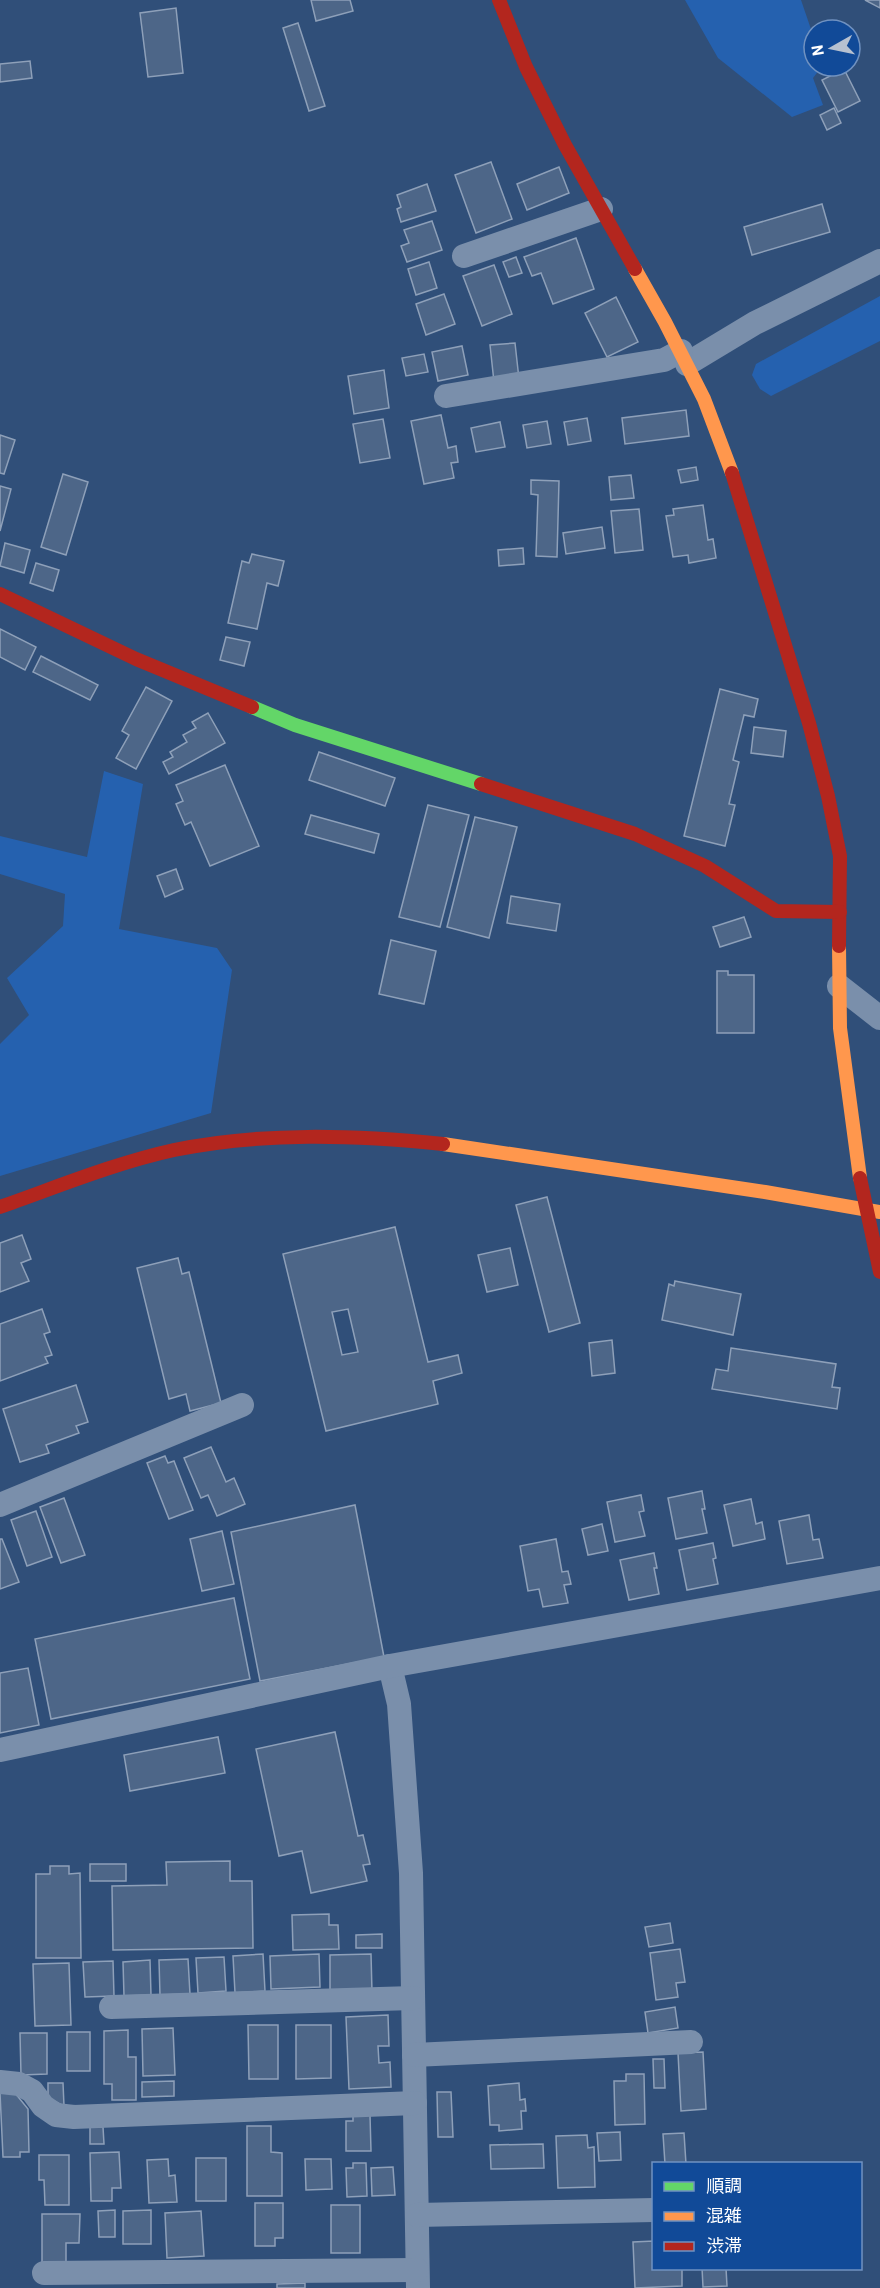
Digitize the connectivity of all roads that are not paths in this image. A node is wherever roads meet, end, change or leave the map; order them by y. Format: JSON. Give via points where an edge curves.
{"nodes":[{"id":1,"x":499,"y":0,"type":"edge"},
{"id":2,"x":601,"y":209,"type":"junction"},
{"id":3,"x":464,"y":256,"type":"dead end"},
{"id":4,"x":880,"y":261,"type":"edge"},
{"id":5,"x":684,"y":358,"type":"junction"},
{"id":6,"x":446,"y":396,"type":"dead end"},
{"id":7,"x":0,"y":594,"type":"edge"},
{"id":8,"x":840,"y":912,"type":"junction"},
{"id":9,"x":838,"y":986,"type":"junction"},
{"id":10,"x":880,"y":1018,"type":"edge"},
{"id":11,"x":0,"y":1207,"type":"edge"},
{"id":12,"x":873,"y":1210,"type":"edge"},
{"id":13,"x":880,"y":1272,"type":"edge"},
{"id":14,"x":242,"y":1405,"type":"dead end"},
{"id":15,"x":1,"y":1500,"type":"edge"},
{"id":16,"x":880,"y":1578,"type":"edge"},
{"id":17,"x":390,"y":1666,"type":"junction"},
{"id":18,"x":0,"y":1750,"type":"edge"},
{"id":19,"x":413,"y":1998,"type":"junction"},
{"id":20,"x":111,"y":2007,"type":"dead end"},
{"id":21,"x":691,"y":2042,"type":"dead end"},
{"id":22,"x":414,"y":2055,"type":"junction"},
{"id":23,"x":0,"y":2082,"type":"edge"},
{"id":24,"x":415,"y":2103,"type":"junction"},
{"id":25,"x":652,"y":2210,"type":"edge"},
{"id":26,"x":417,"y":2215,"type":"junction"},
{"id":27,"x":44,"y":2273,"type":"dead end"},
{"id":28,"x":418,"y":2279,"type":"edge"}],
"edges":[{"from":1,"to":2,"type":"street","via":[[526,67]]},
{"from":2,"to":3,"type":"street"},
{"from":2,"to":5,"type":"street"},
{"from":4,"to":5,"type":"street"},
{"from":5,"to":6,"type":"street"},
{"from":5,"to":8,"type":"street","via":[[740,493],[809,723],[840,856]]},
{"from":7,"to":8,"type":"street","via":[[136,658],[295,725],[635,834],[705,866],[776,911]]},
{"from":8,"to":9,"type":"street"},
{"from":9,"to":10,"type":"street"},
{"from":9,"to":12,"type":"street","via":[[857,1166]]},
{"from":11,"to":12,"type":"street","via":[[176,1150],[250,1139],[327,1135],[404,1139],[504,1152]]},
{"from":12,"to":13,"type":"street"},
{"from":14,"to":15,"type":"street"},
{"from":16,"to":17,"type":"street"},
{"from":17,"to":18,"type":"street"},
{"from":17,"to":19,"type":"street","via":[[399,1704],[410,1850]]},
{"from":19,"to":20,"type":"street"},
{"from":19,"to":22,"type":"street"},
{"from":21,"to":22,"type":"street"},
{"from":22,"to":24,"type":"street"},
{"from":23,"to":24,"type":"street","via":[[19,2084],[56,2115],[74,2117]]},
{"from":24,"to":26,"type":"street"},
{"from":25,"to":26,"type":"street"},
{"from":26,"to":28,"type":"street"},
{"from":27,"to":28,"type":"street"}]}
